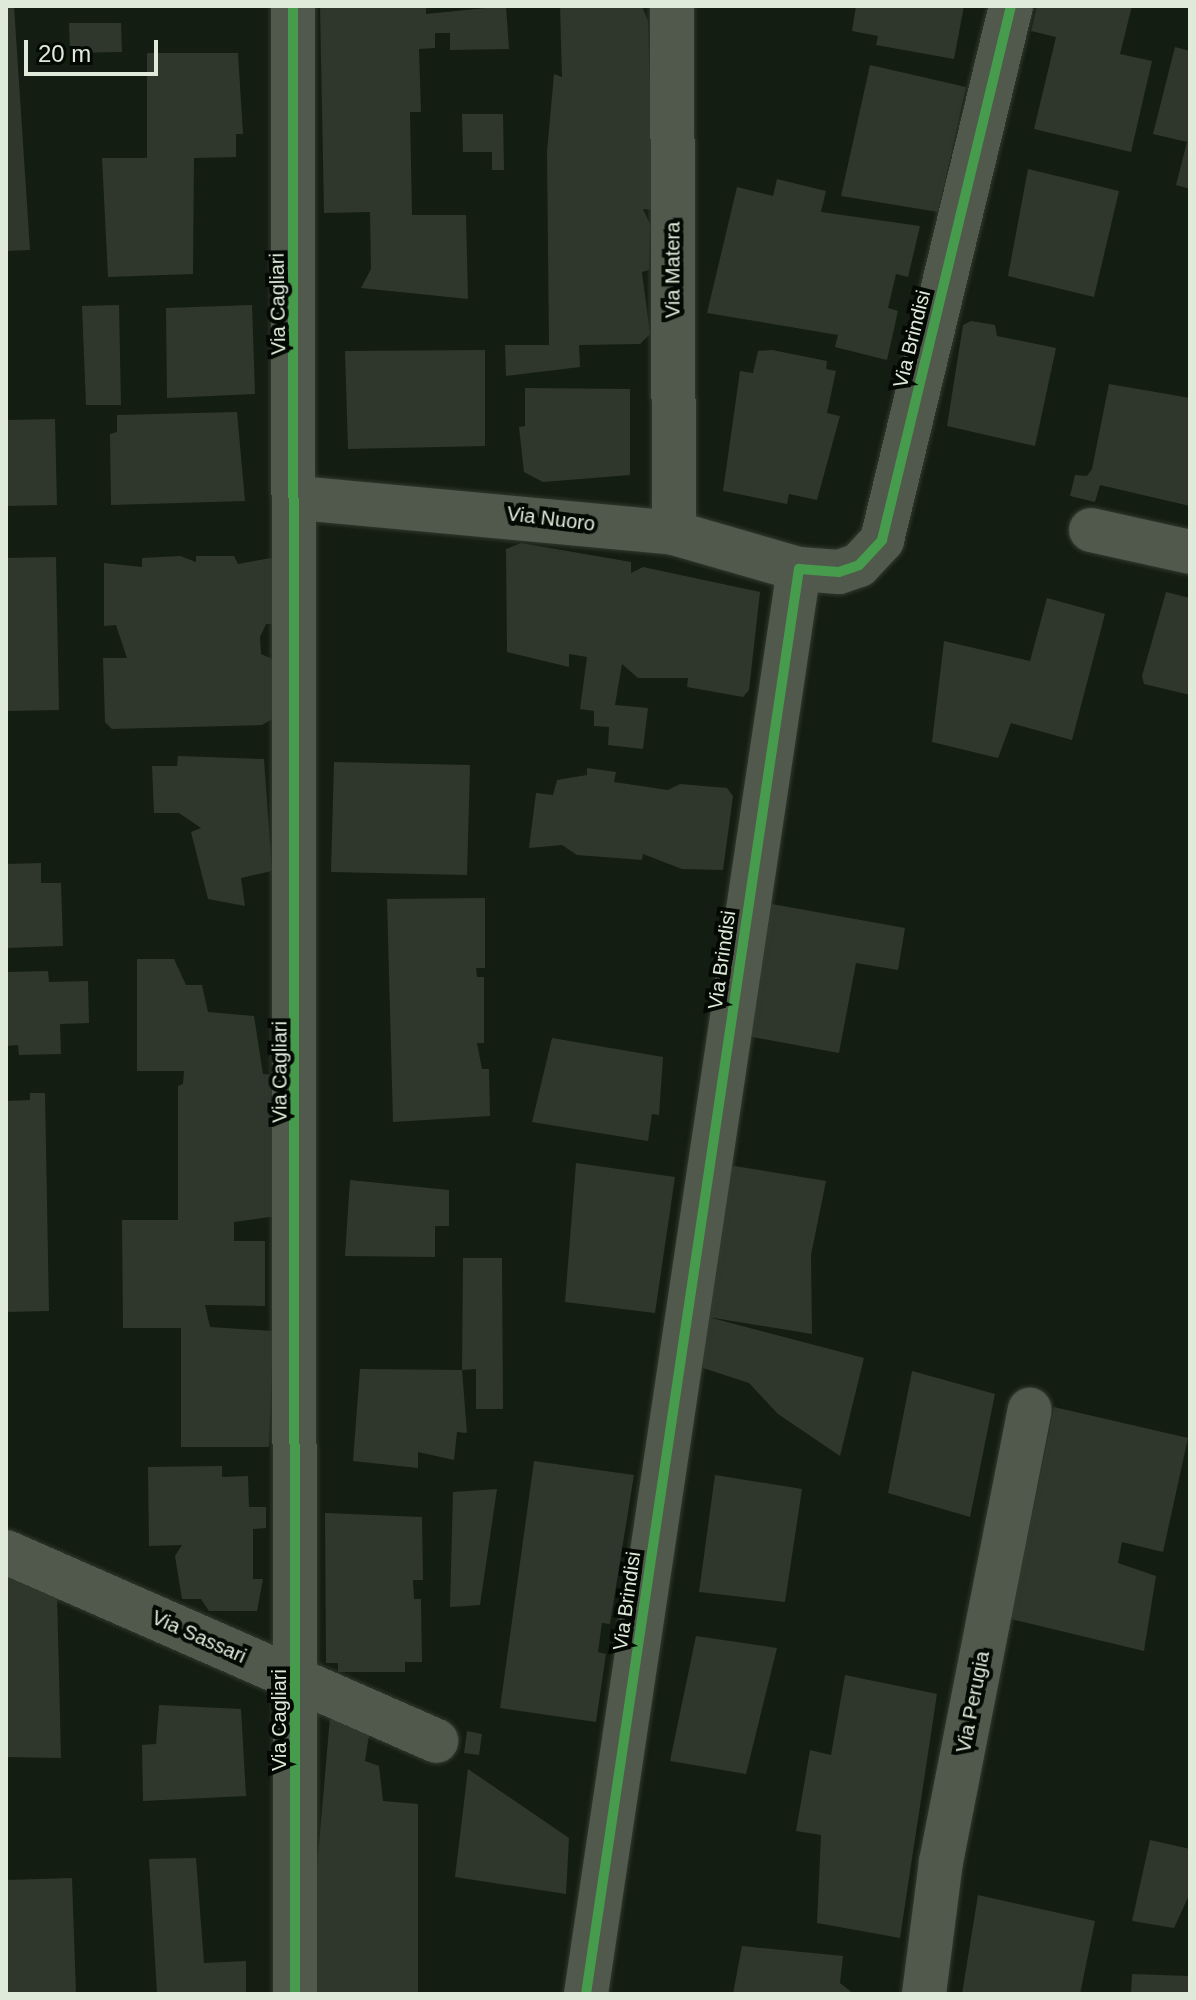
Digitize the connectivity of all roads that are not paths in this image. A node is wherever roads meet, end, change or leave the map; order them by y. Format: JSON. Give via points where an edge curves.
{"nodes":[{"id":1,"x":293,"y":6,"type":"edge"},
{"id":2,"x":672,"y":6,"type":"edge"},
{"id":3,"x":1011,"y":6,"type":"edge"},
{"id":4,"x":298,"y":498,"type":"junction"},
{"id":5,"x":1091,"y":530,"type":"dead end"},
{"id":6,"x":674,"y":533,"type":"junction"},
{"id":7,"x":1190,"y":552,"type":"edge"},
{"id":8,"x":799,"y":569,"type":"junction"},
{"id":9,"x":1030,"y":1410,"type":"dead end"},
{"id":10,"x":6,"y":1552,"type":"edge"},
{"id":11,"x":297,"y":1681,"type":"junction"},
{"id":12,"x":436,"y":1741,"type":"dead end"},
{"id":13,"x":295,"y":1994,"type":"edge"},
{"id":14,"x":586,"y":1994,"type":"edge"},
{"id":15,"x":924,"y":1994,"type":"edge"}],
"edges":[{"from":1,"to":4,"type":"street","name":"Via Cagliari"},
{"from":2,"to":6,"type":"street","name":"Via Matera"},
{"from":3,"to":8,"type":"street","name":"Via Brindisi","via":[[882,540],[859,565]]},
{"from":4,"to":6,"type":"street","name":"Via Nuoro"},
{"from":4,"to":11,"type":"street","name":"Via Cagliari"},
{"from":5,"to":7,"type":"street"},
{"from":6,"to":8,"type":"street","name":"Via Nuoro"},
{"from":8,"to":14,"type":"street","name":"Via Brindisi"},
{"from":9,"to":15,"type":"street","name":"Via Perugia","via":[[941,1862]]},
{"from":10,"to":11,"type":"street","name":"Via Sassari"},
{"from":11,"to":12,"type":"street","name":"Via Sassari"},
{"from":11,"to":13,"type":"street","name":"Via Cagliari"}]}
